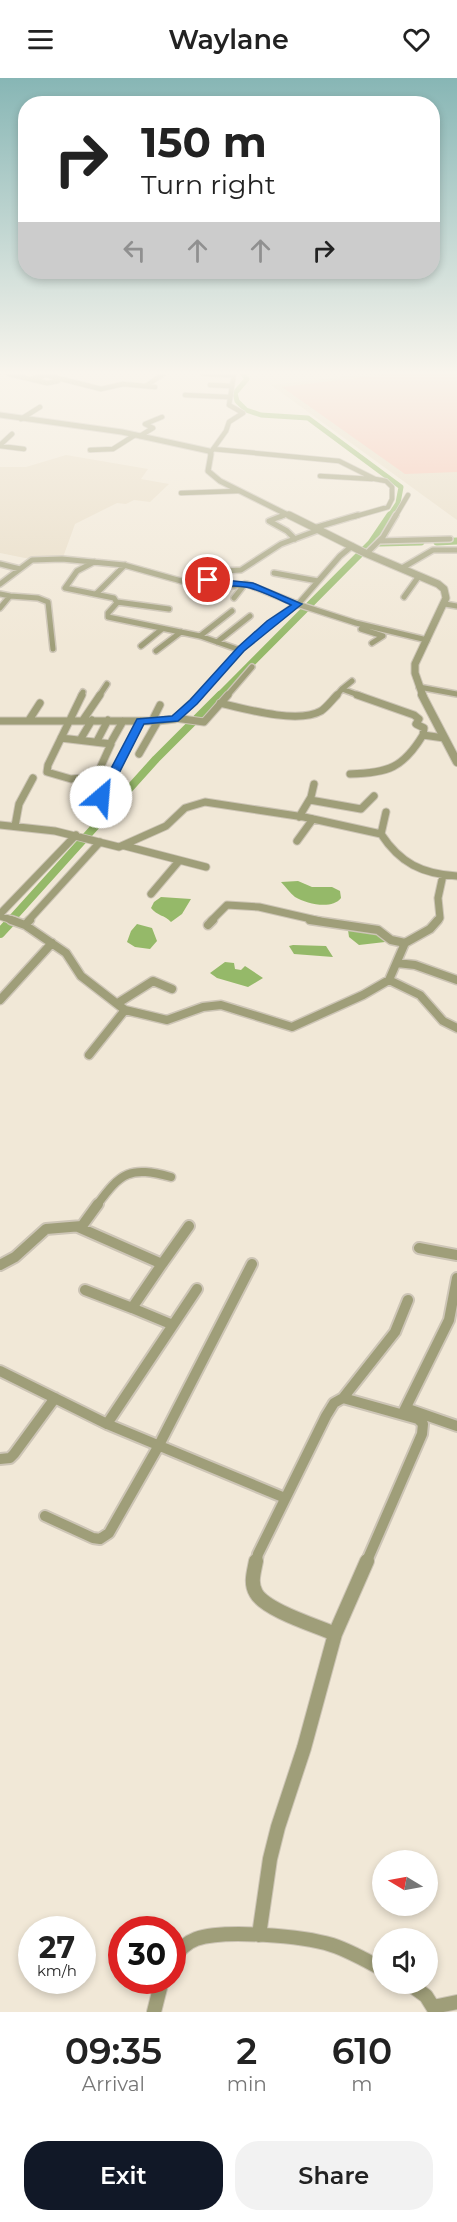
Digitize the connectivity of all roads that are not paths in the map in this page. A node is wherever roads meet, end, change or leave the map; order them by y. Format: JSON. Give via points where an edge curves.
{"nodes":[{"id":1,"x":208,"y":464,"type":"edge"},
{"id":2,"x":346,"y":464,"type":"edge"},
{"id":3,"x":320,"y":476,"type":"dead end"},
{"id":4,"x":375,"y":479,"type":"junction"},
{"id":5,"x":239,"y":491,"type":"junction"},
{"id":6,"x":181,"y":493,"type":"dead end"},
{"id":7,"x":408,"y":495,"type":"dead end"},
{"id":8,"x":285,"y":514,"type":"junction"},
{"id":9,"x":338,"y":526,"type":"dead end"},
{"id":10,"x":316,"y":529,"type":"junction"},
{"id":11,"x":295,"y":539,"type":"junction"},
{"id":12,"x":450,"y":539,"type":"dead end"},
{"id":13,"x":378,"y":542,"type":"junction"},
{"id":14,"x":353,"y":547,"type":"junction"},
{"id":15,"x":457,"y":549,"type":"edge"},
{"id":16,"x":366,"y":553,"type":"junction"},
{"id":17,"x":94,"y":562,"type":"junction"},
{"id":18,"x":0,"y":564,"type":"edge"},
{"id":19,"x":126,"y":564,"type":"junction"},
{"id":20,"x":402,"y":568,"type":"junction"},
{"id":21,"x":20,"y":569,"type":"junction"},
{"id":22,"x":274,"y":573,"type":"dead end"},
{"id":23,"x":419,"y":576,"type":"junction"},
{"id":24,"x":209,"y":580,"type":"junction"},
{"id":25,"x":318,"y":581,"type":"junction"},
{"id":26,"x":0,"y":584,"type":"edge"},
{"id":27,"x":245,"y":584,"type":"junction"},
{"id":28,"x":0,"y":594,"type":"edge"},
{"id":29,"x":96,"y":594,"type":"junction"},
{"id":30,"x":10,"y":596,"type":"junction"},
{"id":31,"x":404,"y":597,"type":"dead end"},
{"id":32,"x":234,"y":598,"type":"dead end"},
{"id":33,"x":117,"y":602,"type":"junction"},
{"id":34,"x":445,"y":604,"type":"junction"},
{"id":35,"x":298,"y":605,"type":"junction"},
{"id":36,"x":457,"y":606,"type":"edge"},
{"id":37,"x":0,"y":608,"type":"edge"},
{"id":38,"x":169,"y":609,"type":"dead end"},
{"id":39,"x":232,"y":611,"type":"dead end"},
{"id":40,"x":250,"y":616,"type":"dead end"},
{"id":41,"x":360,"y":623,"type":"junction"},
{"id":42,"x":162,"y":629,"type":"junction"},
{"id":43,"x":181,"y":632,"type":"junction"},
{"id":44,"x":200,"y":636,"type":"junction"},
{"id":45,"x":427,"y":640,"type":"junction"},
{"id":46,"x":218,"y":642,"type":"junction"},
{"id":47,"x":372,"y":643,"type":"dead end"},
{"id":48,"x":141,"y":646,"type":"dead end"},
{"id":49,"x":53,"y":649,"type":"dead end"},
{"id":50,"x":240,"y":650,"type":"junction"},
{"id":51,"x":156,"y":651,"type":"dead end"},
{"id":52,"x":252,"y":667,"type":"dead end"},
{"id":53,"x":352,"y":681,"type":"dead end"},
{"id":54,"x":107,"y":684,"type":"dead end"},
{"id":55,"x":419,"y":687,"type":"junction"},
{"id":56,"x":342,"y":688,"type":"junction"},
{"id":57,"x":83,"y":692,"type":"dead end"},
{"id":58,"x":457,"y":694,"type":"edge"},
{"id":59,"x":40,"y":703,"type":"dead end"},
{"id":60,"x":220,"y":703,"type":"junction"},
{"id":61,"x":160,"y":705,"type":"dead end"},
{"id":62,"x":179,"y":719,"type":"junction"},
{"id":63,"x":29,"y":720,"type":"junction"},
{"id":64,"x":70,"y":720,"type":"junction"},
{"id":65,"x":83,"y":720,"type":"junction"},
{"id":66,"x":92,"y":720,"type":"junction"},
{"id":67,"x":108,"y":720,"type":"junction"},
{"id":68,"x":0,"y":721,"type":"edge"},
{"id":69,"x":123,"y":721,"type":"junction"},
{"id":70,"x":141,"y":721,"type":"junction"},
{"id":71,"x":155,"y":721,"type":"junction"},
{"id":72,"x":200,"y":723,"type":"joint"},
{"id":73,"x":423,"y":735,"type":"junction"},
{"id":74,"x":61,"y":738,"type":"junction"},
{"id":75,"x":444,"y":738,"type":"junction"},
{"id":76,"x":80,"y":740,"type":"junction"},
{"id":77,"x":97,"y":741,"type":"junction"},
{"id":78,"x":110,"y":744,"type":"junction"},
{"id":79,"x":139,"y":754,"type":"dead end"},
{"id":80,"x":457,"y":762,"type":"edge"},
{"id":81,"x":350,"y":774,"type":"dead end"},
{"id":82,"x":33,"y":778,"type":"dead end"},
{"id":83,"x":314,"y":784,"type":"dead end"},
{"id":84,"x":374,"y":796,"type":"dead end"},
{"id":85,"x":101,"y":797,"type":"dead end"},
{"id":86,"x":310,"y":800,"type":"junction"},
{"id":87,"x":386,"y":812,"type":"dead end"},
{"id":88,"x":299,"y":817,"type":"junction"},
{"id":89,"x":313,"y":819,"type":"junction"},
{"id":90,"x":0,"y":825,"type":"edge"},
{"id":91,"x":15,"y":826,"type":"junction"},
{"id":92,"x":381,"y":834,"type":"junction"},
{"id":93,"x":78,"y":836,"type":"junction"},
{"id":94,"x":99,"y":841,"type":"junction"},
{"id":95,"x":297,"y":842,"type":"dead end"},
{"id":96,"x":125,"y":846,"type":"junction"},
{"id":97,"x":179,"y":861,"type":"junction"},
{"id":98,"x":206,"y":867,"type":"dead end"},
{"id":99,"x":443,"y":875,"type":"junction"},
{"id":100,"x":457,"y":876,"type":"edge"},
{"id":101,"x":150,"y":894,"type":"dead end"},
{"id":102,"x":1,"y":915,"type":"edge"},
{"id":103,"x":23,"y":925,"type":"junction"},
{"id":104,"x":208,"y":925,"type":"dead end"},
{"id":105,"x":52,"y":943,"type":"junction"},
{"id":106,"x":405,"y":943,"type":"junction"},
{"id":107,"x":397,"y":963,"type":"junction"},
{"id":108,"x":389,"y":980,"type":"junction"},
{"id":109,"x":457,"y":980,"type":"edge"},
{"id":110,"x":172,"y":989,"type":"dead end"},
{"id":111,"x":0,"y":1000,"type":"edge"},
{"id":112,"x":118,"y":1003,"type":"junction"},
{"id":113,"x":125,"y":1011,"type":"junction"},
{"id":114,"x":457,"y":1028,"type":"edge"},
{"id":115,"x":89,"y":1055,"type":"dead end"},
{"id":116,"x":171,"y":1177,"type":"dead end"},
{"id":117,"x":189,"y":1226,"type":"dead end"},
{"id":118,"x":78,"y":1227,"type":"junction"},
{"id":119,"x":419,"y":1248,"type":"dead end"},
{"id":120,"x":457,"y":1256,"type":"edge"},
{"id":121,"x":162,"y":1264,"type":"junction"},
{"id":122,"x":252,"y":1264,"type":"dead end"},
{"id":123,"x":0,"y":1265,"type":"edge"},
{"id":124,"x":457,"y":1278,"type":"edge"},
{"id":125,"x":197,"y":1289,"type":"dead end"},
{"id":126,"x":85,"y":1290,"type":"dead end"},
{"id":127,"x":408,"y":1300,"type":"dead end"},
{"id":128,"x":132,"y":1308,"type":"junction"},
{"id":129,"x":173,"y":1325,"type":"junction"},
{"id":130,"x":0,"y":1371,"type":"edge"},
{"id":131,"x":55,"y":1398,"type":"junction"},
{"id":132,"x":343,"y":1398,"type":"junction"},
{"id":133,"x":404,"y":1411,"type":"junction"},
{"id":134,"x":107,"y":1424,"type":"junction"},
{"id":135,"x":457,"y":1426,"type":"edge"},
{"id":136,"x":158,"y":1447,"type":"junction"},
{"id":137,"x":0,"y":1459,"type":"edge"},
{"id":138,"x":285,"y":1498,"type":"junction"},
{"id":139,"x":45,"y":1516,"type":"dead end"},
{"id":140,"x":335,"y":1634,"type":"junction"},
{"id":141,"x":259,"y":1935,"type":"junction"},
{"id":142,"x":186,"y":1945,"type":"edge"},
{"id":143,"x":372,"y":1964,"type":"edge"},
{"id":144,"x":158,"y":1994,"type":"edge"},
{"id":145,"x":423,"y":1994,"type":"edge"},
{"id":146,"x":457,"y":2002,"type":"edge"},
{"id":147,"x":434,"y":2009,"type":"edge"},
{"id":148,"x":154,"y":2012,"type":"edge"}],
"edges":[{"from":1,"to":5,"type":"street","via":[[214,478]]},
{"from":2,"to":4,"type":"street"},
{"from":3,"to":4,"type":"street"},
{"from":4,"to":10,"type":"street","via":[[392,487],[391,505]]},
{"from":5,"to":6,"type":"street"},
{"from":5,"to":8,"type":"street"},
{"from":7,"to":13,"type":"street"},
{"from":8,"to":10,"type":"street"},
{"from":8,"to":11,"type":"street","via":[[269,521]]},
{"from":9,"to":10,"type":"street"},
{"from":10,"to":11,"type":"street"},
{"from":10,"to":14,"type":"street"},
{"from":11,"to":24,"type":"street","via":[[241,570],[224,571]]},
{"from":12,"to":13,"type":"street"},
{"from":13,"to":16,"type":"street"},
{"from":14,"to":16,"type":"street"},
{"from":14,"to":25,"type":"street"},
{"from":15,"to":20,"type":"street","via":[[433,550]]},
{"from":16,"to":20,"type":"street"},
{"from":17,"to":19,"type":"street"},
{"from":17,"to":21,"type":"street","via":[[32,560]]},
{"from":17,"to":29,"type":"street","via":[[77,571],[65,588]]},
{"from":18,"to":21,"type":"street"},
{"from":19,"to":24,"type":"street","via":[[192,584]]},
{"from":19,"to":29,"type":"street"},
{"from":20,"to":23,"type":"street"},
{"from":21,"to":26,"type":"street"},
{"from":22,"to":25,"type":"street"},
{"from":23,"to":31,"type":"street"},
{"from":23,"to":34,"type":"street","via":[[444,589]]},
{"from":24,"to":27,"type":"street","via":[[235,586]]},
{"from":25,"to":35,"type":"street"},
{"from":27,"to":32,"type":"street"},
{"from":27,"to":35,"type":"street"},
{"from":28,"to":30,"type":"street"},
{"from":29,"to":33,"type":"street"},
{"from":30,"to":37,"type":"street"},
{"from":30,"to":49,"type":"street","via":[[48,602]]},
{"from":33,"to":38,"type":"street"},
{"from":33,"to":42,"type":"street","via":[[108,617]]},
{"from":34,"to":36,"type":"street"},
{"from":34,"to":45,"type":"street"},
{"from":35,"to":41,"type":"street"},
{"from":35,"to":50,"type":"street"},
{"from":39,"to":44,"type":"street"},
{"from":40,"to":46,"type":"street"},
{"from":41,"to":45,"type":"street"},
{"from":41,"to":47,"type":"street","via":[[355,627],[383,636]]},
{"from":42,"to":43,"type":"street"},
{"from":42,"to":48,"type":"street"},
{"from":43,"to":44,"type":"street"},
{"from":43,"to":51,"type":"street"},
{"from":44,"to":46,"type":"street"},
{"from":45,"to":55,"type":"street","via":[[414,668]]},
{"from":46,"to":50,"type":"street"},
{"from":50,"to":62,"type":"street"},
{"from":52,"to":60,"type":"street"},
{"from":53,"to":56,"type":"street"},
{"from":54,"to":65,"type":"street"},
{"from":55,"to":58,"type":"street"},
{"from":55,"to":75,"type":"street"},
{"from":56,"to":60,"type":"street","via":[[311,716]]},
{"from":56,"to":73,"type":"street","via":[[414,715],[419,719],[416,724],[424,728]]},
{"from":57,"to":64,"type":"street"},
{"from":59,"to":63,"type":"street"},
{"from":60,"to":72,"type":"street"},
{"from":61,"to":71,"type":"street"},
{"from":62,"to":71,"type":"street"},
{"from":62,"to":72,"type":"street"},
{"from":63,"to":64,"type":"street"},
{"from":63,"to":68,"type":"street"},
{"from":64,"to":65,"type":"street"},
{"from":64,"to":74,"type":"street"},
{"from":65,"to":66,"type":"street"},
{"from":66,"to":67,"type":"street"},
{"from":66,"to":76,"type":"street"},
{"from":67,"to":69,"type":"street"},
{"from":67,"to":77,"type":"street"},
{"from":69,"to":70,"type":"street"},
{"from":69,"to":78,"type":"street"},
{"from":70,"to":71,"type":"street"},
{"from":70,"to":85,"type":"street"},
{"from":71,"to":79,"type":"street"},
{"from":73,"to":75,"type":"street"},
{"from":73,"to":81,"type":"street","via":[[404,763],[380,773]]},
{"from":74,"to":76,"type":"street"},
{"from":74,"to":78,"type":"street","via":[[46,769],[51,775],[94,778]]},
{"from":75,"to":80,"type":"street"},
{"from":76,"to":77,"type":"street"},
{"from":77,"to":78,"type":"street"},
{"from":82,"to":91,"type":"street","via":[[19,804]]},
{"from":83,"to":86,"type":"street"},
{"from":84,"to":86,"type":"street","via":[[362,809]]},
{"from":86,"to":88,"type":"street"},
{"from":87,"to":92,"type":"street"},
{"from":88,"to":89,"type":"street"},
{"from":88,"to":96,"type":"street","via":[[199,802],[185,807],[166,826]]},
{"from":89,"to":92,"type":"street"},
{"from":89,"to":95,"type":"street"},
{"from":90,"to":91,"type":"street"},
{"from":91,"to":93,"type":"street"},
{"from":92,"to":99,"type":"street","via":[[395,855],[408,865]]},
{"from":93,"to":94,"type":"street"},
{"from":93,"to":102,"type":"street"},
{"from":94,"to":96,"type":"street"},
{"from":94,"to":103,"type":"street"},
{"from":96,"to":97,"type":"street"},
{"from":97,"to":98,"type":"street"},
{"from":97,"to":101,"type":"street"},
{"from":99,"to":100,"type":"street"},
{"from":99,"to":106,"type":"street","via":[[438,898],[440,918],[430,929]]},
{"from":102,"to":103,"type":"street"},
{"from":103,"to":105,"type":"street"},
{"from":104,"to":106,"type":"street","via":[[227,905],[255,906],[303,919],[378,930],[391,940]]},
{"from":105,"to":111,"type":"street"},
{"from":105,"to":112,"type":"street","via":[[70,956],[81,976]]},
{"from":106,"to":107,"type":"street"},
{"from":107,"to":108,"type":"street"},
{"from":107,"to":109,"type":"street","via":[[420,966]]},
{"from":108,"to":113,"type":"street","via":[[292,1027],[221,1005],[167,1020]]},
{"from":108,"to":114,"type":"street","via":[[420,995],[443,1021]]},
{"from":110,"to":112,"type":"street","via":[[153,981]]},
{"from":112,"to":113,"type":"street"},
{"from":113,"to":115,"type":"street"},
{"from":116,"to":118,"type":"street","via":[[144,1169],[132,1170],[107,1192]]},
{"from":117,"to":121,"type":"street"},
{"from":118,"to":121,"type":"street"},
{"from":118,"to":123,"type":"street","via":[[50,1227],[41,1231],[19,1257]]},
{"from":119,"to":120,"type":"street"},
{"from":121,"to":128,"type":"street"},
{"from":122,"to":136,"type":"street"},
{"from":124,"to":133,"type":"street","via":[[449,1320]]},
{"from":125,"to":129,"type":"street"},
{"from":126,"to":128,"type":"street"},
{"from":127,"to":132,"type":"street","via":[[395,1332]]},
{"from":128,"to":129,"type":"street"},
{"from":129,"to":134,"type":"street"},
{"from":130,"to":131,"type":"street"},
{"from":131,"to":134,"type":"street"},
{"from":131,"to":137,"type":"street","via":[[14,1454]]},
{"from":132,"to":133,"type":"street"},
{"from":132,"to":138,"type":"street","via":[[334,1403],[326,1416]]},
{"from":133,"to":135,"type":"street"},
{"from":133,"to":140,"type":"street","via":[[423,1424],[422,1434]]},
{"from":134,"to":136,"type":"street"},
{"from":136,"to":138,"type":"street"},
{"from":136,"to":139,"type":"street","via":[[106,1537],[93,1538]]},
{"from":138,"to":140,"type":"street","via":[[258,1554],[252,1580],[256,1594],[269,1605]]},
{"from":140,"to":141,"type":"street","via":[[270,1858]]},
{"from":141,"to":142,"type":"street","via":[[198,1938]]},
{"from":141,"to":143,"type":"street","via":[[323,1943]]},
{"from":144,"to":148,"type":"street"},
{"from":145,"to":147,"type":"street"},
{"from":146,"to":147,"type":"street"}]}
